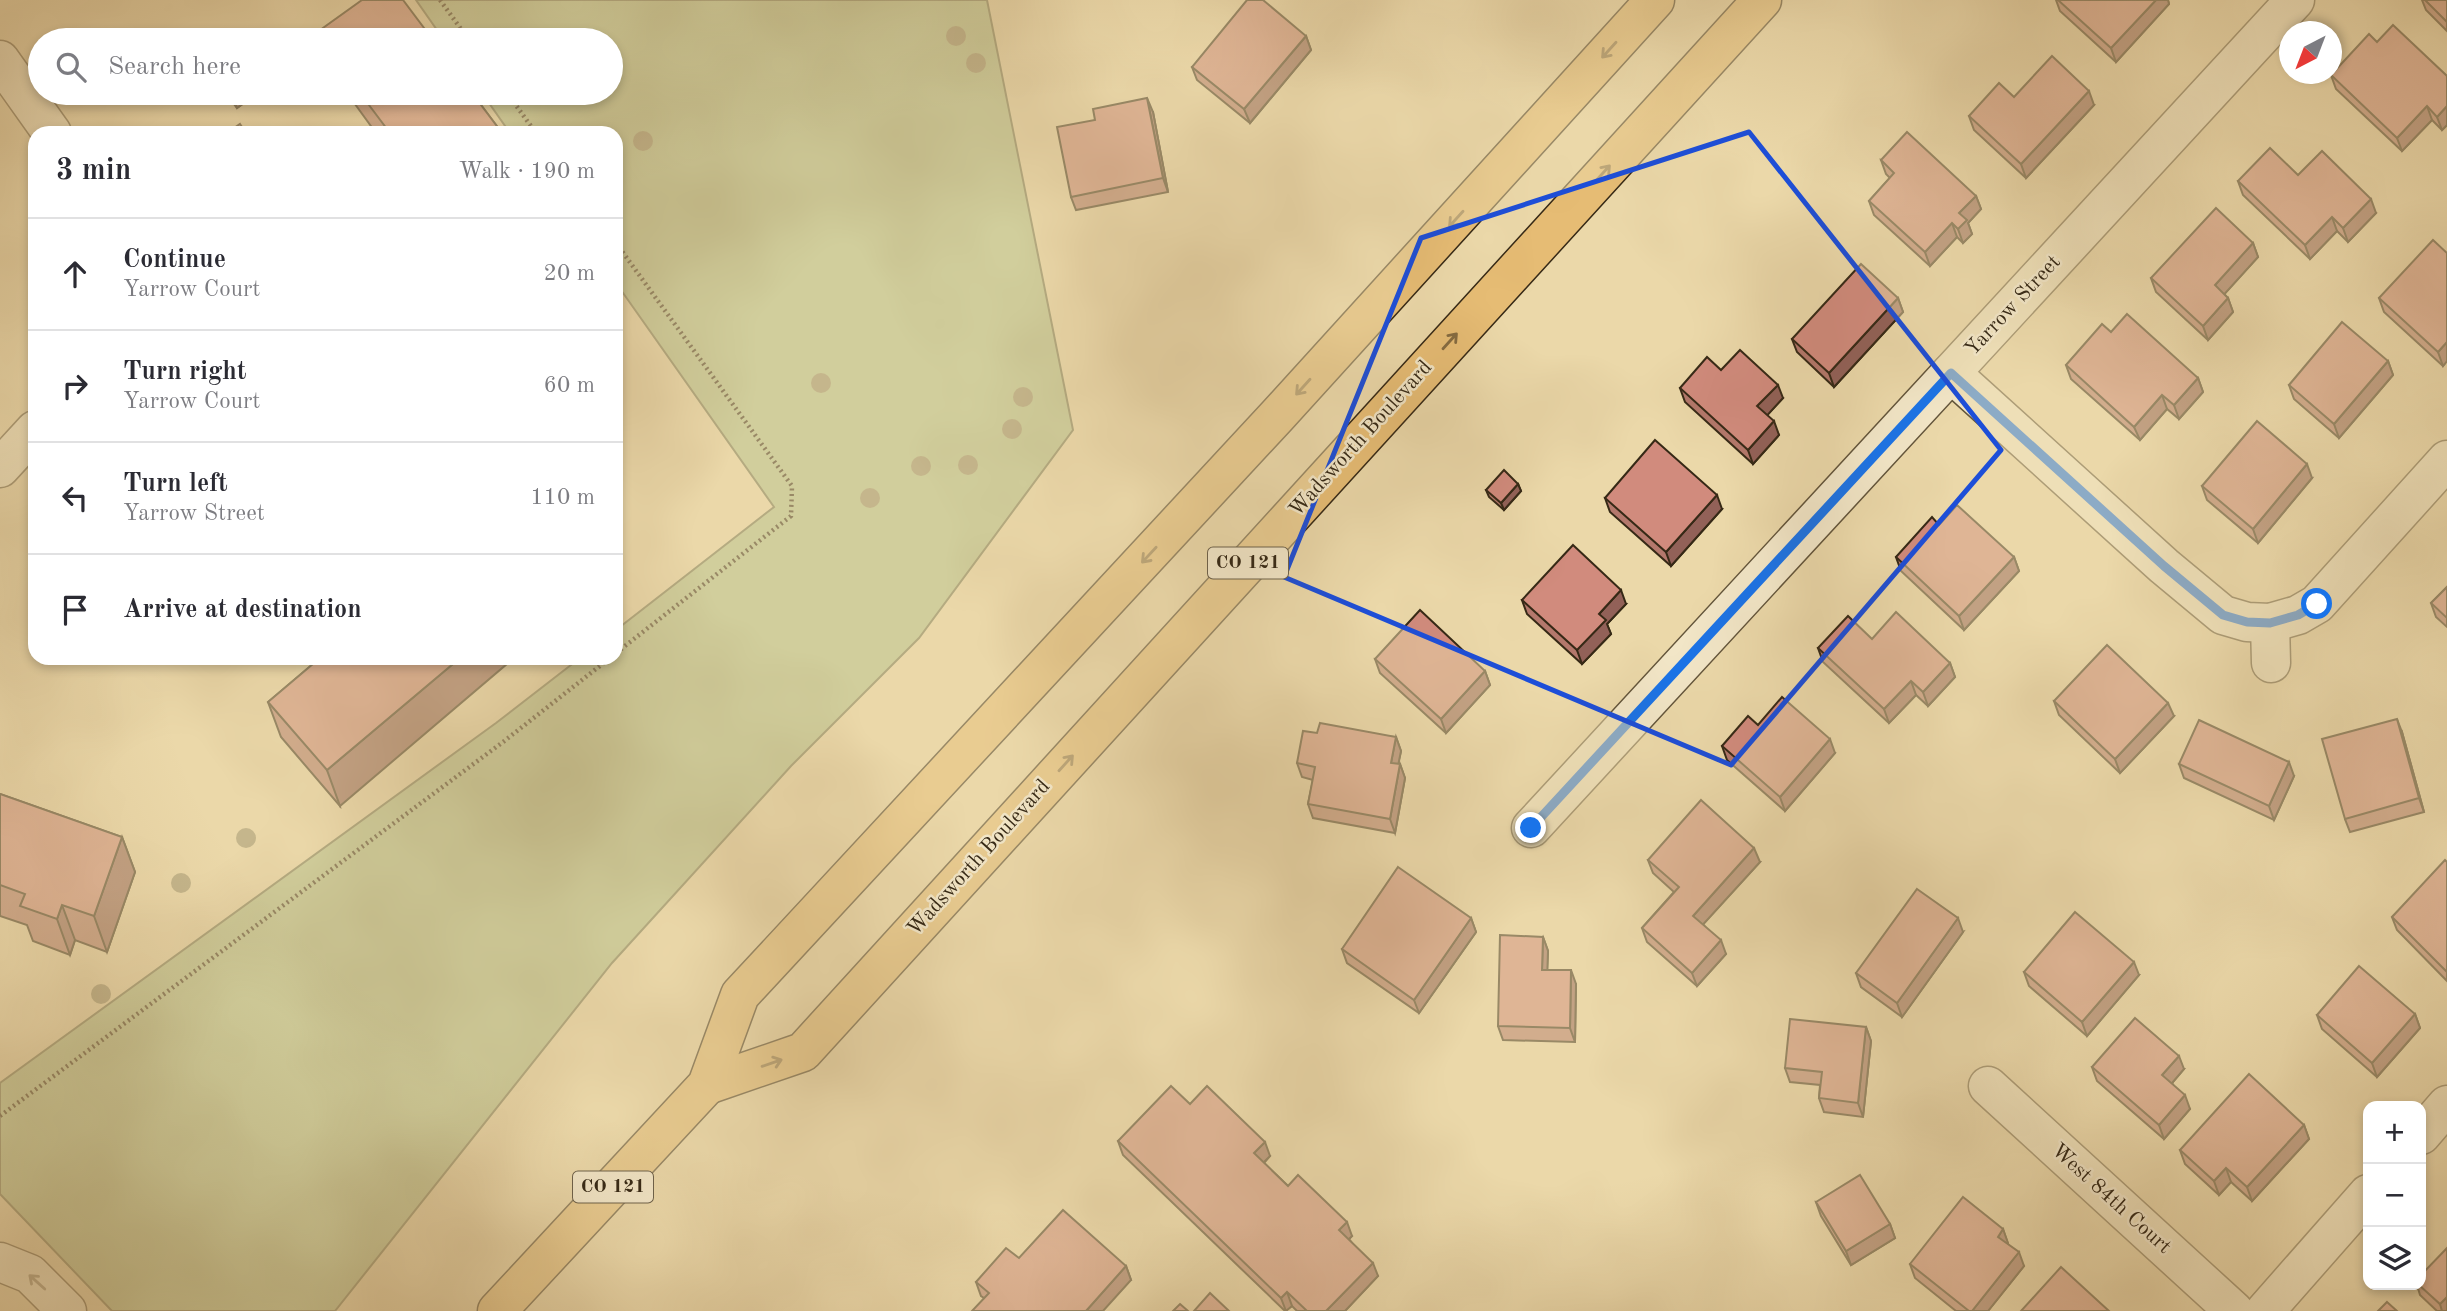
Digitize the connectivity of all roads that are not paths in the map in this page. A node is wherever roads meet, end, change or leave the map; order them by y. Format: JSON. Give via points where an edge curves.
{"nodes":[{"id":1,"x":1655,"y":0,"type":"edge"},
{"id":2,"x":1762,"y":0,"type":"edge"},
{"id":3,"x":2295,"y":0,"type":"edge"},
{"id":4,"x":0,"y":60,"type":"edge"},
{"id":5,"x":28,"y":99,"type":"edge"},
{"id":6,"x":32,"y":105,"type":"edge"},
{"id":7,"x":47,"y":126,"type":"edge"},
{"id":8,"x":1951,"y":373,"type":"junction"},
{"id":9,"x":28,"y":438,"type":"edge"},
{"id":10,"x":2447,"y":460,"type":"edge"},
{"id":11,"x":0,"y":468,"type":"edge"},
{"id":12,"x":2270,"y":623,"type":"junction"},
{"id":13,"x":2271,"y":663,"type":"dead end"},
{"id":14,"x":1531,"y":828,"type":"dead end"},
{"id":15,"x":707,"y":1085,"type":"junction"},
{"id":16,"x":1988,"y":1086,"type":"dead end"},
{"id":17,"x":2447,"y":1105,"type":"edge"},
{"id":18,"x":2426,"y":1129,"type":"edge"},
{"id":19,"x":2363,"y":1200,"type":"edge"},
{"id":20,"x":0,"y":1262,"type":"edge"},
{"id":21,"x":67,"y":1311,"type":"edge"},
{"id":22,"x":497,"y":1311,"type":"edge"},
{"id":23,"x":2234,"y":1311,"type":"edge"},
{"id":24,"x":2265,"y":1311,"type":"edge"}],
"edges":[{"from":1,"to":15,"type":"main road","name":"Wadsworth Boulevard","number":"CO 121","one_way":true,"via":[[1259,436],[740,995]]},
{"from":15,"to":2,"type":"main road","name":"Wadsworth Boulevard","number":"CO 121","one_way":true,"via":[[803,1052]]},
{"from":3,"to":8,"type":"street","name":"Yarrow Street"},
{"from":4,"to":5,"type":"street"},
{"from":6,"to":7,"type":"street"},
{"from":8,"to":12,"type":"street","via":[[2223,615]]},
{"from":8,"to":14,"type":"street","name":"Yarrow Street"},
{"from":9,"to":11,"type":"street"},
{"from":10,"to":12,"type":"street","via":[[2317,604]]},
{"from":12,"to":13,"type":"street"},
{"from":15,"to":22,"type":"main road","name":"Wadsworth Boulevard","number":"CO 121"},
{"from":16,"to":23,"type":"street","name":"West 84th Court"},
{"from":17,"to":18,"type":"street"},
{"from":19,"to":24,"type":"street"},
{"from":21,"to":20,"type":"street","one_way":true,"via":[[30,1275]]}]}
